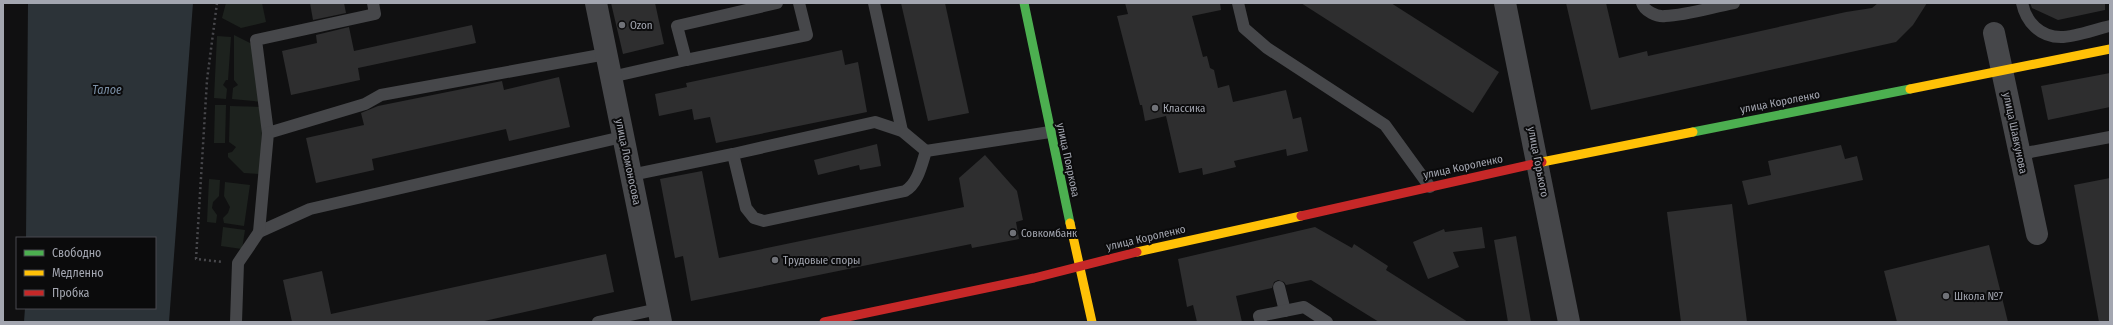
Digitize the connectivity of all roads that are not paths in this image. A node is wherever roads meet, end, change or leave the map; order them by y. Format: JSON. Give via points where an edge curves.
{"nodes":[{"id":1,"x":373,"y":3,"type":"edge"},
{"id":2,"x":596,"y":3,"type":"edge"},
{"id":3,"x":778,"y":3,"type":"edge"},
{"id":4,"x":799,"y":3,"type":"edge"},
{"id":5,"x":874,"y":3,"type":"edge"},
{"id":6,"x":1024,"y":3,"type":"edge"},
{"id":7,"x":1238,"y":3,"type":"edge"},
{"id":8,"x":1505,"y":3,"type":"edge"},
{"id":9,"x":1642,"y":3,"type":"edge"},
{"id":10,"x":1734,"y":3,"type":"edge"},
{"id":11,"x":2022,"y":3,"type":"edge"},
{"id":12,"x":2110,"y":26,"type":"edge"},
{"id":13,"x":1994,"y":33,"type":"dead end"},
{"id":14,"x":2110,"y":49,"type":"edge"},
{"id":15,"x":606,"y":54,"type":"junction"},
{"id":16,"x":686,"y":60,"type":"junction"},
{"id":17,"x":2002,"y":72,"type":"junction"},
{"id":18,"x":611,"y":77,"type":"junction"},
{"id":19,"x":902,"y":131,"type":"junction"},
{"id":20,"x":1050,"y":132,"type":"junction"},
{"id":21,"x":268,"y":133,"type":"junction"},
{"id":22,"x":622,"y":137,"type":"junction"},
{"id":23,"x":2110,"y":137,"type":"edge"},
{"id":24,"x":926,"y":151,"type":"junction"},
{"id":25,"x":733,"y":154,"type":"junction"},
{"id":26,"x":2020,"y":154,"type":"junction"},
{"id":27,"x":1538,"y":163,"type":"junction"},
{"id":28,"x":631,"y":175,"type":"junction"},
{"id":29,"x":1430,"y":187,"type":"junction"},
{"id":30,"x":1265,"y":223,"type":"junction"},
{"id":31,"x":259,"y":232,"type":"junction"},
{"id":32,"x":2037,"y":234,"type":"dead end"},
{"id":33,"x":1268,"y":238,"type":"dead end"},
{"id":34,"x":1079,"y":267,"type":"junction"},
{"id":35,"x":1279,"y":287,"type":"dead end"},
{"id":36,"x":1284,"y":311,"type":"junction"},
{"id":37,"x":659,"y":316,"type":"edge"},
{"id":38,"x":236,"y":322,"type":"edge"},
{"id":39,"x":598,"y":322,"type":"edge"},
{"id":40,"x":824,"y":322,"type":"edge"},
{"id":41,"x":1092,"y":322,"type":"edge"},
{"id":42,"x":1261,"y":322,"type":"edge"},
{"id":43,"x":1327,"y":322,"type":"edge"},
{"id":44,"x":1569,"y":322,"type":"edge"}],
"edges":[{"from":1,"to":21,"type":"lane","via":[[375,14],[256,40]]},
{"from":2,"to":15,"type":"street","name":"улица Ломоносова"},
{"from":3,"to":16,"type":"lane","via":[[677,26]]},
{"from":4,"to":16,"type":"lane","via":[[807,34]]},
{"from":5,"to":19,"type":"lane"},
{"from":6,"to":20,"type":"street","name":"улица Пояркова"},
{"from":7,"to":29,"type":"lane","via":[[1244,28],[1267,48],[1385,125]]},
{"from":8,"to":27,"type":"street","name":"улица Горького"},
{"from":9,"to":10,"type":"lane","via":[[1650,12],[1664,17]]},
{"from":11,"to":12,"type":"lane","via":[[2029,23],[2043,33],[2061,37]]},
{"from":13,"to":17,"type":"street","name":"улица Шавкунова"},
{"from":14,"to":17,"type":"street","name":"улица Короленко"},
{"from":15,"to":18,"type":"street","name":"улица Ломоносова"},
{"from":15,"to":21,"type":"lane","via":[[381,96],[366,104]]},
{"from":16,"to":18,"type":"lane"},
{"from":17,"to":26,"type":"street","name":"улица Шавкунова"},
{"from":17,"to":27,"type":"street","name":"улица Короленко","via":[[1972,75]]},
{"from":18,"to":22,"type":"street","name":"улица Ломоносова"},
{"from":19,"to":24,"type":"lane"},
{"from":19,"to":25,"type":"lane","via":[[875,122]]},
{"from":20,"to":24,"type":"lane"},
{"from":20,"to":34,"type":"street","name":"улица Пояркова"},
{"from":21,"to":31,"type":"lane"},
{"from":22,"to":28,"type":"street","name":"улица Ломоносова"},
{"from":22,"to":31,"type":"lane","via":[[310,209]]},
{"from":23,"to":26,"type":"lane"},
{"from":24,"to":25,"type":"lane","via":[[915,181],[911,188],[905,191],[764,221],[754,218],[746,208]]},
{"from":25,"to":28,"type":"lane"},
{"from":26,"to":32,"type":"street","name":"улица Шавкунова"},
{"from":27,"to":29,"type":"street","name":"улица Короленко"},
{"from":27,"to":44,"type":"street","name":"улица Горького"},
{"from":28,"to":37,"type":"street","name":"улица Ломоносова"},
{"from":29,"to":30,"type":"street","name":"улица Короленко"},
{"from":30,"to":33,"type":"lane"},
{"from":30,"to":34,"type":"street","name":"улица Короленко"},
{"from":31,"to":38,"type":"lane","via":[[238,263]]},
{"from":34,"to":40,"type":"street","name":"улица Короленко"},
{"from":34,"to":41,"type":"street","name":"улица Пояркова"},
{"from":35,"to":36,"type":"lane"},
{"from":36,"to":42,"type":"lane","via":[[1259,316]]},
{"from":36,"to":43,"type":"lane","via":[[1304,306]]},
{"from":37,"to":39,"type":"lane"}]}
